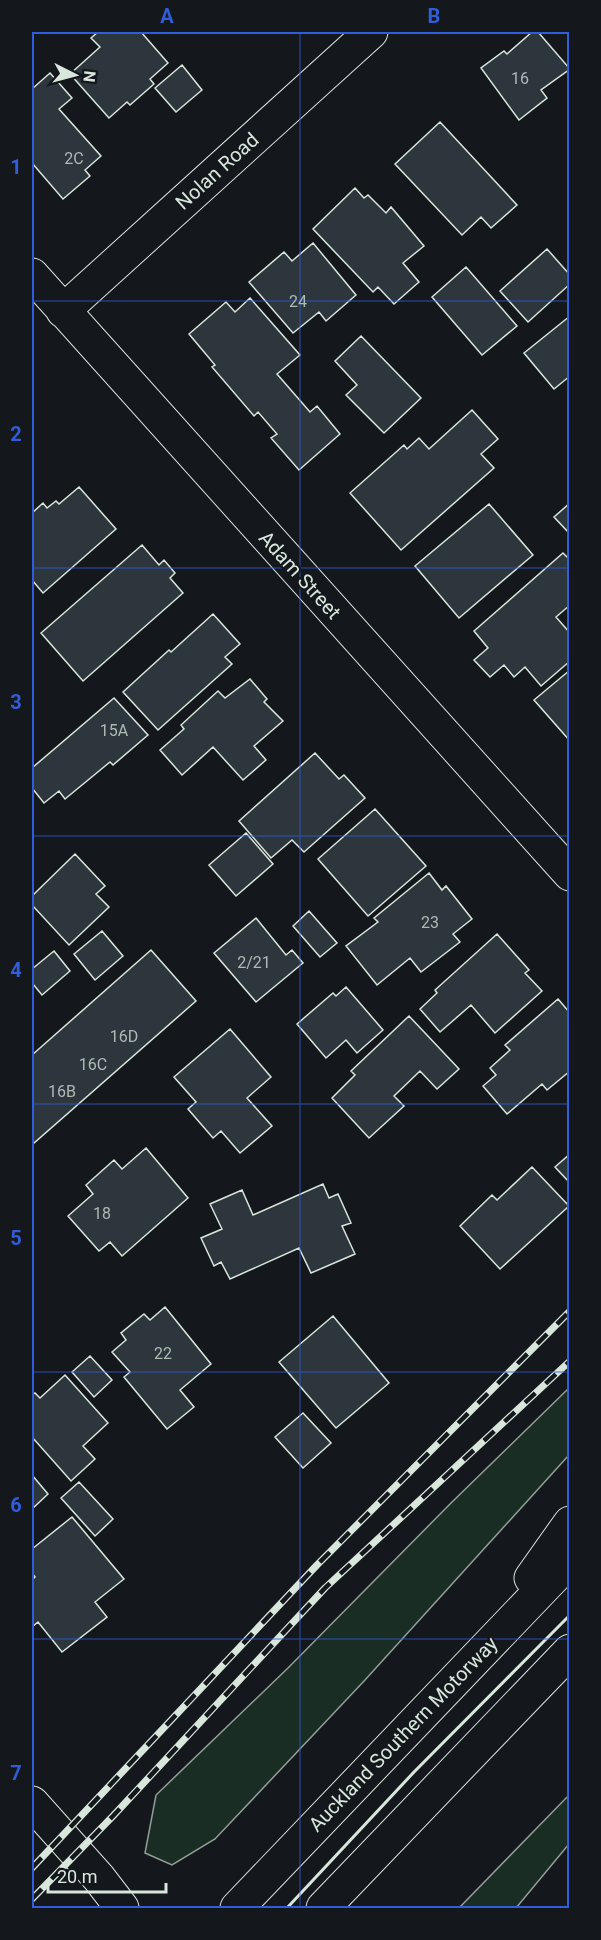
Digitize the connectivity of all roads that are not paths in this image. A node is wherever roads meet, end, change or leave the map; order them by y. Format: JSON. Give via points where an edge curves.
{"nodes":[{"id":1,"x":371,"y":32,"type":"edge"},
{"id":2,"x":32,"y":275,"type":"edge"},
{"id":3,"x":63,"y":311,"type":"junction"},
{"id":4,"x":570,"y":874,"type":"edge"},
{"id":5,"x":570,"y":1523,"type":"edge"},
{"id":6,"x":570,"y":1560,"type":"edge"},
{"id":7,"x":570,"y":1651,"type":"edge"},
{"id":8,"x":469,"y":1665,"type":"junction"},
{"id":9,"x":32,"y":1803,"type":"edge"},
{"id":10,"x":122,"y":1908,"type":"edge"},
{"id":11,"x":237,"y":1908,"type":"edge"},
{"id":12,"x":323,"y":1908,"type":"edge"}],
"edges":[{"from":1,"to":3,"type":"main road","name":"Nolan Road"},
{"from":2,"to":3,"type":"main road","name":"Adam Street"},
{"from":3,"to":4,"type":"main road","name":"Adam Street"},
{"from":5,"to":8,"type":"main road"},
{"from":6,"to":8,"type":"main road","name":"Auckland Southern Motorway"},
{"from":7,"to":12,"type":"main road"},
{"from":8,"to":11,"type":"main road","name":"Auckland Southern Motorway"},
{"from":9,"to":10,"type":"main road"}]}
